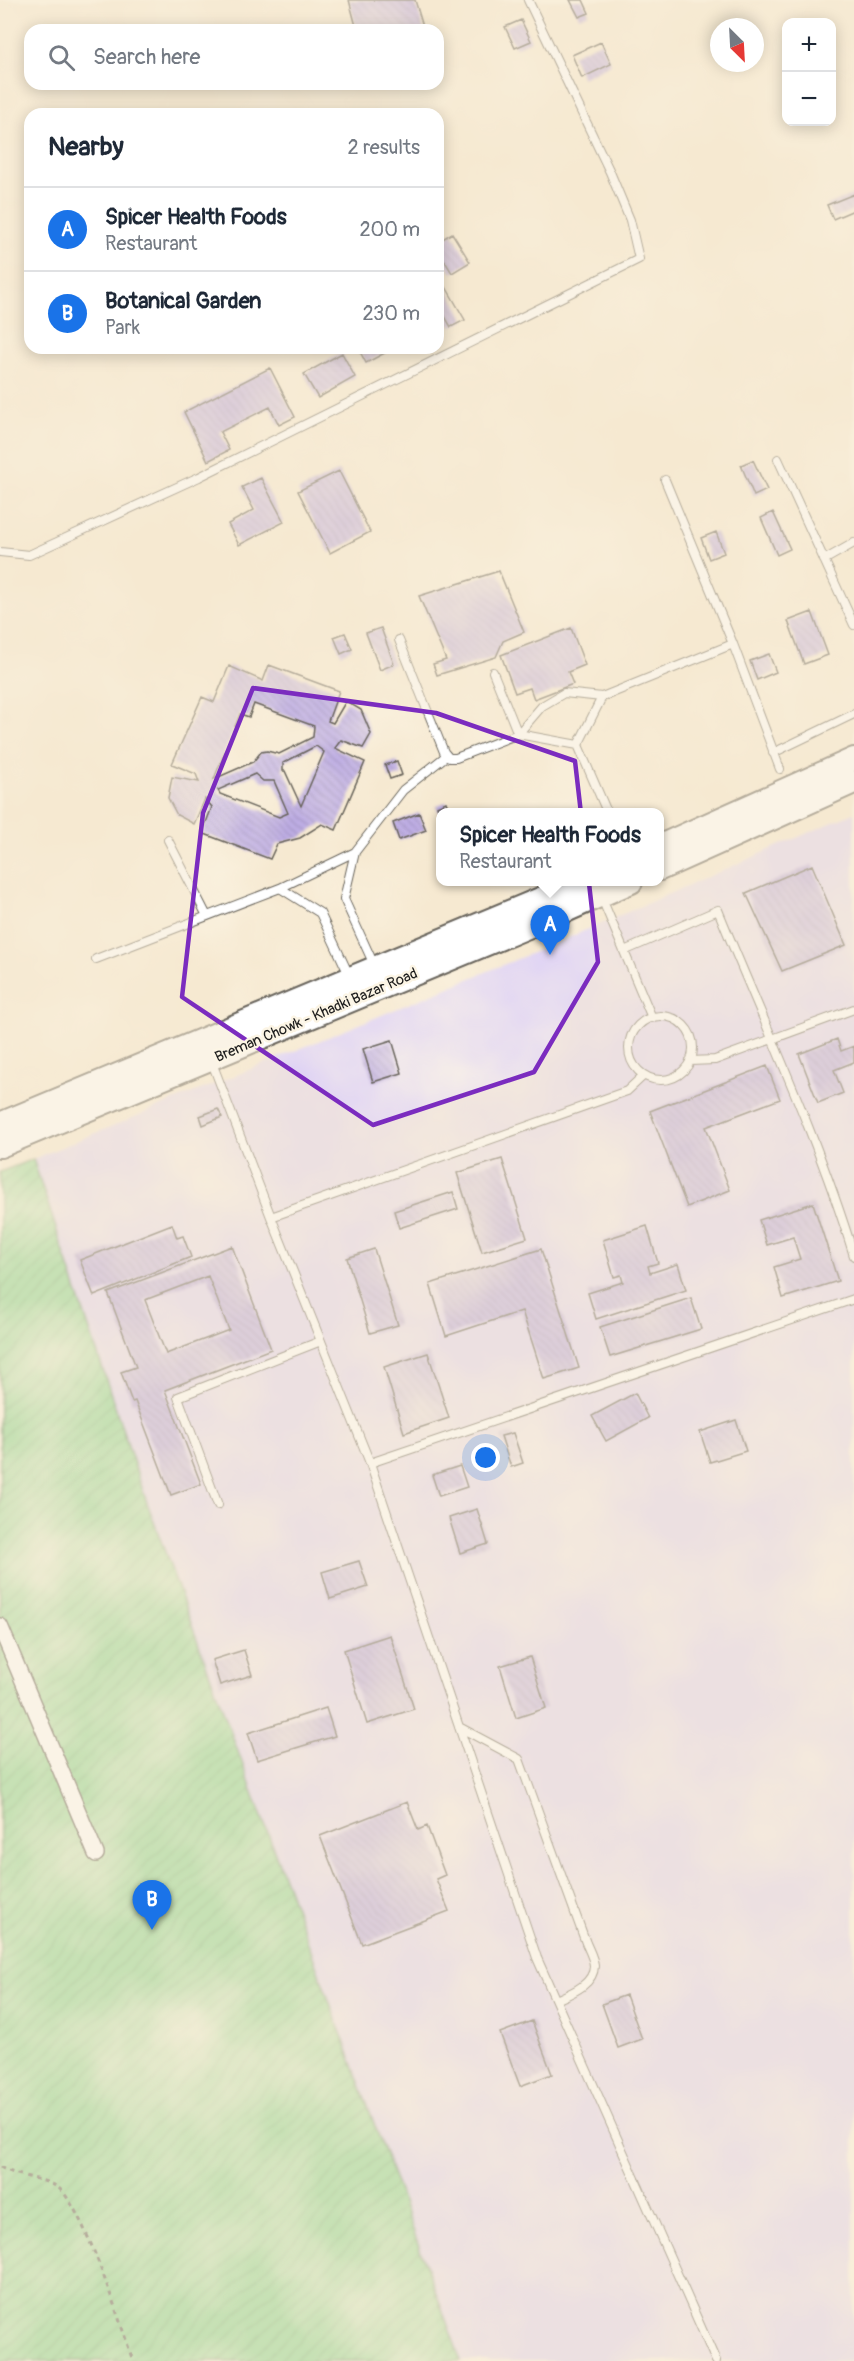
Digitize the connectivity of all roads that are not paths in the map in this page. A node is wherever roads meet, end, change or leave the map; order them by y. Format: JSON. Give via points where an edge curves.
{"nodes":[{"id":1,"x":528,"y":0,"type":"edge"},
{"id":2,"x":778,"y":459,"type":"dead end"},
{"id":3,"x":665,"y":480,"type":"dead end"},
{"id":4,"x":854,"y":543,"type":"edge"},
{"id":5,"x":0,"y":552,"type":"edge"},
{"id":6,"x":824,"y":560,"type":"junction"},
{"id":7,"x":854,"y":625,"type":"edge"},
{"id":8,"x":399,"y":640,"type":"dead end"},
{"id":9,"x":733,"y":644,"type":"junction"},
{"id":10,"x":493,"y":672,"type":"dead end"},
{"id":11,"x":602,"y":697,"type":"junction"},
{"id":12,"x":854,"y":714,"type":"edge"},
{"id":13,"x":518,"y":734,"type":"junction"},
{"id":14,"x":578,"y":745,"type":"junction"},
{"id":15,"x":773,"y":753,"type":"junction"},
{"id":16,"x":446,"y":756,"type":"junction"},
{"id":17,"x":854,"y":759,"type":"edge"},
{"id":18,"x":780,"y":769,"type":"dead end"},
{"id":19,"x":854,"y":782,"type":"edge"},
{"id":20,"x":605,"y":808,"type":"edge"},
{"id":21,"x":168,"y":840,"type":"dead end"},
{"id":22,"x":664,"y":844,"type":"edge"},
{"id":23,"x":355,"y":852,"type":"junction"},
{"id":24,"x":664,"y":867,"type":"edge"},
{"id":25,"x":571,"y":886,"type":"edge"},
{"id":26,"x":280,"y":888,"type":"junction"},
{"id":27,"x":598,"y":888,"type":"edge"},
{"id":28,"x":207,"y":916,"type":"junction"},
{"id":29,"x":624,"y":951,"type":"junction"},
{"id":30,"x":96,"y":959,"type":"dead end"},
{"id":31,"x":375,"y":968,"type":"junction"},
{"id":32,"x":350,"y":978,"type":"junction"},
{"id":33,"x":854,"y":1009,"type":"edge"},
{"id":34,"x":652,"y":1018,"type":"junction"},
{"id":35,"x":771,"y":1039,"type":"junction"},
{"id":36,"x":211,"y":1059,"type":"junction"},
{"id":37,"x":690,"y":1061,"type":"junction"},
{"id":38,"x":644,"y":1075,"type":"junction"},
{"id":39,"x":0,"y":1124,"type":"edge"},
{"id":40,"x":0,"y":1146,"type":"edge"},
{"id":41,"x":271,"y":1217,"type":"junction"},
{"id":42,"x":854,"y":1256,"type":"edge"},
{"id":43,"x":854,"y":1299,"type":"edge"},
{"id":44,"x":321,"y":1341,"type":"junction"},
{"id":45,"x":370,"y":1463,"type":"junction"},
{"id":46,"x":218,"y":1505,"type":"dead end"},
{"id":47,"x":0,"y":1626,"type":"edge"},
{"id":48,"x":459,"y":1727,"type":"junction"},
{"id":49,"x":96,"y":1854,"type":"dead end"},
{"id":50,"x":556,"y":2000,"type":"junction"},
{"id":51,"x":717,"y":2361,"type":"edge"}],
"edges":[{"from":1,"to":5,"type":"lane","via":[[610,172],[630,220],[639,259],[199,477],[40,550],[29,555]]},
{"from":2,"to":6,"type":"lane"},
{"from":3,"to":9,"type":"lane"},
{"from":4,"to":6,"type":"lane"},
{"from":6,"to":7,"type":"lane"},
{"from":8,"to":16,"type":"lane"},
{"from":9,"to":11,"type":"lane"},
{"from":9,"to":15,"type":"lane"},
{"from":10,"to":13,"type":"lane"},
{"from":11,"to":13,"type":"lane","via":[[564,693],[542,706]]},
{"from":11,"to":14,"type":"lane"},
{"from":12,"to":15,"type":"lane"},
{"from":13,"to":14,"type":"lane"},
{"from":13,"to":16,"type":"lane","via":[[456,758]]},
{"from":14,"to":20,"type":"lane"},
{"from":15,"to":18,"type":"lane"},
{"from":16,"to":23,"type":"lane","via":[[403,790]]},
{"from":17,"to":22,"type":"main road"},
{"from":19,"to":24,"type":"main road"},
{"from":21,"to":28,"type":"lane"},
{"from":23,"to":26,"type":"lane"},
{"from":23,"to":31,"type":"lane","via":[[344,899]]},
{"from":25,"to":31,"type":"main road","name":"Breman Chowk - Khadki Bazar Road"},
{"from":26,"to":28,"type":"lane"},
{"from":26,"to":32,"type":"lane","via":[[321,913]]},
{"from":27,"to":29,"type":"lane"},
{"from":27,"to":36,"type":"main road","name":"Breman Chowk - Khadki Bazar Road"},
{"from":28,"to":30,"type":"lane"},
{"from":29,"to":34,"type":"lane"},
{"from":29,"to":35,"type":"lane","via":[[718,910]]},
{"from":31,"to":32,"type":"main road","name":"Breman Chowk - Khadki Bazar Road"},
{"from":32,"to":39,"type":"main road","name":"Breman Chowk - Khadki Bazar Road"},
{"from":33,"to":35,"type":"lane"},
{"from":34,"to":37,"type":"lane","via":[[670,1017],[685,1027],[693,1043]]},
{"from":34,"to":38,"type":"lane","via":[[637,1028],[630,1044],[632,1061]]},
{"from":35,"to":37,"type":"lane","via":[[715,1059]]},
{"from":35,"to":42,"type":"lane"},
{"from":36,"to":40,"type":"main road","name":"Breman Chowk - Khadki Bazar Road"},
{"from":36,"to":41,"type":"lane"},
{"from":37,"to":38,"type":"lane","via":[[670,1078],[661,1080]]},
{"from":38,"to":41,"type":"lane","via":[[627,1091]]},
{"from":41,"to":44,"type":"lane"},
{"from":43,"to":45,"type":"lane"},
{"from":44,"to":45,"type":"lane"},
{"from":44,"to":46,"type":"lane","via":[[178,1397]]},
{"from":45,"to":48,"type":"lane"},
{"from":47,"to":49,"type":"street"},
{"from":48,"to":50,"type":"lane","via":[[537,1958]]},
{"from":48,"to":50,"type":"lane","via":[[519,1759],[586,1943],[594,1967],[589,1981]]},
{"from":50,"to":51,"type":"lane"}]}
